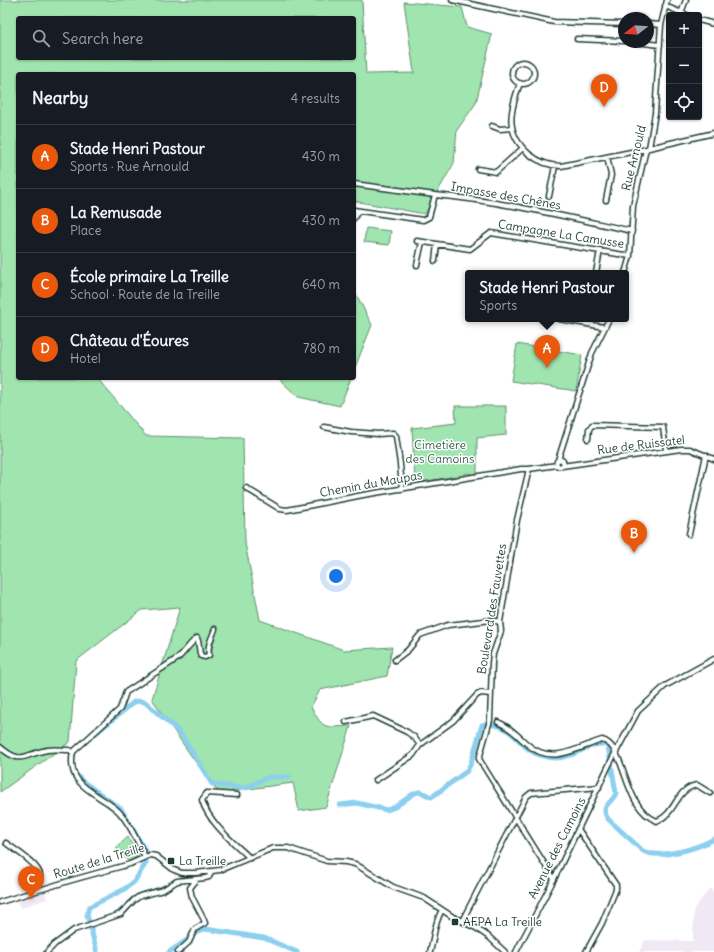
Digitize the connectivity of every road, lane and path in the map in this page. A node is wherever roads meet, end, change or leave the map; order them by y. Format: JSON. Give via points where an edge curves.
{"nodes":[{"id":1,"x":452,"y":0,"type":"edge"},
{"id":2,"x":667,"y":0,"type":"edge"},
{"id":3,"x":686,"y":0,"type":"edge"},
{"id":4,"x":665,"y":6,"type":"junction"},
{"id":5,"x":679,"y":12,"type":"edge"},
{"id":6,"x":681,"y":12,"type":"edge"},
{"id":7,"x":702,"y":21,"type":"edge"},
{"id":8,"x":618,"y":24,"type":"edge"},
{"id":9,"x":654,"y":24,"type":"edge"},
{"id":10,"x":714,"y":24,"type":"edge"},
{"id":11,"x":661,"y":25,"type":"junction"},
{"id":12,"x":577,"y":39,"type":"dead end"},
{"id":13,"x":618,"y":41,"type":"edge"},
{"id":14,"x":654,"y":44,"type":"edge"},
{"id":15,"x":660,"y":45,"type":"junction"},
{"id":16,"x":520,"y":83,"type":"junction"},
{"id":17,"x":492,"y":126,"type":"dead end"},
{"id":18,"x":512,"y":128,"type":"junction"},
{"id":19,"x":714,"y":133,"type":"edge"},
{"id":20,"x":523,"y":148,"type":"junction"},
{"id":21,"x":647,"y":149,"type":"junction"},
{"id":22,"x":607,"y":157,"type":"junction"},
{"id":23,"x":555,"y":166,"type":"junction"},
{"id":24,"x":478,"y":169,"type":"dead end"},
{"id":25,"x":356,"y":184,"type":"edge"},
{"id":26,"x":435,"y":195,"type":"junction"},
{"id":27,"x":548,"y":196,"type":"dead end"},
{"id":28,"x":606,"y":200,"type":"dead end"},
{"id":29,"x":356,"y":211,"type":"edge"},
{"id":30,"x":632,"y":230,"type":"junction"},
{"id":31,"x":437,"y":244,"type":"junction"},
{"id":32,"x":600,"y":250,"type":"junction"},
{"id":33,"x":630,"y":256,"type":"junction"},
{"id":34,"x":435,"y":261,"type":"dead end"},
{"id":35,"x":418,"y":264,"type":"dead end"},
{"id":36,"x":597,"y":270,"type":"edge"},
{"id":37,"x":626,"y":270,"type":"edge"},
{"id":38,"x":576,"y":322,"type":"edge"},
{"id":39,"x":607,"y":322,"type":"edge"},
{"id":40,"x":604,"y":327,"type":"junction"},
{"id":41,"x":324,"y":427,"type":"dead end"},
{"id":42,"x":588,"y":439,"type":"dead end"},
{"id":43,"x":666,"y":450,"type":"junction"},
{"id":44,"x":706,"y":455,"type":"junction"},
{"id":45,"x":714,"y":459,"type":"edge"},
{"id":46,"x":560,"y":463,"type":"junction"},
{"id":47,"x":528,"y":469,"type":"junction"},
{"id":48,"x":246,"y":488,"type":"dead end"},
{"id":49,"x":402,"y":489,"type":"junction"},
{"id":50,"x":689,"y":534,"type":"dead end"},
{"id":51,"x":500,"y":622,"type":"junction"},
{"id":52,"x":215,"y":629,"type":"dead end"},
{"id":53,"x":714,"y":659,"type":"edge"},
{"id":54,"x":395,"y":660,"type":"dead end"},
{"id":55,"x":490,"y":694,"type":"junction"},
{"id":56,"x":346,"y":722,"type":"dead end"},
{"id":57,"x":498,"y":722,"type":"dead end"},
{"id":58,"x":420,"y":745,"type":"junction"},
{"id":59,"x":0,"y":747,"type":"edge"},
{"id":60,"x":73,"y":752,"type":"junction"},
{"id":61,"x":614,"y":755,"type":"junction"},
{"id":62,"x":376,"y":780,"type":"dead end"},
{"id":63,"x":599,"y":787,"type":"junction"},
{"id":64,"x":710,"y":794,"type":"dead end"},
{"id":65,"x":237,"y":796,"type":"dead end"},
{"id":66,"x":515,"y":817,"type":"junction"},
{"id":67,"x":578,"y":829,"type":"junction"},
{"id":68,"x":6,"y":843,"type":"dead end"},
{"id":69,"x":146,"y":856,"type":"junction"},
{"id":70,"x":250,"y":858,"type":"junction"},
{"id":71,"x":211,"y":872,"type":"junction"},
{"id":72,"x":197,"y":879,"type":"junction"},
{"id":73,"x":554,"y":879,"type":"junction"},
{"id":74,"x":33,"y":891,"type":"junction"},
{"id":75,"x":0,"y":902,"type":"edge"},
{"id":76,"x":442,"y":910,"type":"junction"},
{"id":77,"x":462,"y":921,"type":"junction"},
{"id":78,"x":47,"y":952,"type":"edge"},
{"id":79,"x":178,"y":952,"type":"edge"},
{"id":80,"x":430,"y":952,"type":"edge"},
{"id":81,"x":505,"y":952,"type":"edge"},
{"id":82,"x":516,"y":952,"type":"edge"},
{"id":83,"x":586,"y":952,"type":"edge"}],
"edges":[{"from":1,"to":8,"type":"street","via":[[554,22]]},
{"from":2,"to":4,"type":"street","name":"Rue Arnould"},
{"from":3,"to":6,"type":"street"},
{"from":4,"to":5,"type":"street"},
{"from":4,"to":11,"type":"street","name":"Rue Arnould"},
{"from":7,"to":10,"type":"street"},
{"from":9,"to":11,"type":"street"},
{"from":11,"to":15,"type":"street","name":"Rue Arnould"},
{"from":12,"to":13,"type":"street"},
{"from":14,"to":15,"type":"street"},
{"from":15,"to":21,"type":"street","name":"Rue Arnould","via":[[655,113]]},
{"from":16,"to":16,"type":"street","via":[[527,83],[533,78],[532,67],[526,62],[519,63],[513,71],[514,78]]},
{"from":16,"to":18,"type":"street","via":[[514,98]]},
{"from":17,"to":18,"type":"street","via":[[500,129]]},
{"from":18,"to":20,"type":"street"},
{"from":19,"to":21,"type":"street"},
{"from":20,"to":23,"type":"street","via":[[540,162]]},
{"from":20,"to":24,"type":"street","via":[[496,172]]},
{"from":21,"to":22,"type":"street"},
{"from":21,"to":30,"type":"street","name":"Rue Arnould","via":[[632,206]]},
{"from":22,"to":23,"type":"street"},
{"from":22,"to":28,"type":"street","via":[[611,175]]},
{"from":23,"to":27,"type":"street"},
{"from":25,"to":26,"type":"street"},
{"from":26,"to":29,"type":"street","name":"Impasse des Chênes","via":[[431,213],[423,220]]},
{"from":26,"to":30,"type":"street","name":"Impasse des Chênes","via":[[548,213]]},
{"from":30,"to":33,"type":"street","name":"Rue Arnould"},
{"from":31,"to":32,"type":"street","name":"Campagne La Camusse","via":[[470,249],[491,233]]},
{"from":31,"to":34,"type":"street"},
{"from":31,"to":35,"type":"street","name":"Campagne La Camusse","via":[[420,241]]},
{"from":32,"to":33,"type":"street","name":"Campagne La Camusse"},
{"from":32,"to":36,"type":"street"},
{"from":33,"to":37,"type":"street","name":"Rue Arnould"},
{"from":38,"to":40,"type":"street"},
{"from":39,"to":40,"type":"street"},
{"from":40,"to":46,"type":"street","via":[[592,353],[560,452]]},
{"from":41,"to":49,"type":"street","via":[[351,432],[393,433],[396,436]]},
{"from":42,"to":43,"type":"street","via":[[592,425],[663,427]]},
{"from":43,"to":44,"type":"street","name":"Rue de Ruissatel","via":[[690,449]]},
{"from":43,"to":46,"type":"street","name":"Rue de Ruissatel","via":[[569,465]]},
{"from":44,"to":45,"type":"street","name":"Rue de Ruissatel"},
{"from":44,"to":50,"type":"street"},
{"from":46,"to":47,"type":"street"},
{"from":47,"to":49,"type":"street","name":"Chemin du Maupas"},
{"from":47,"to":51,"type":"street","name":"Boulevard des Fauvettes"},
{"from":48,"to":49,"type":"street","name":"Chemin du Maupas","via":[[280,510]]},
{"from":51,"to":54,"type":"street","via":[[492,620],[448,626],[420,635],[408,650]]},
{"from":51,"to":55,"type":"street","name":"Boulevard des Fauvettes","via":[[501,630],[493,654]]},
{"from":52,"to":60,"type":"street","via":[[208,645],[209,655],[205,658],[202,656],[197,638],[194,640],[186,652],[126,692],[120,709]]},
{"from":53,"to":61,"type":"street","name":"Avenue des Camoins","via":[[665,686],[638,711]]},
{"from":55,"to":58,"type":"street","via":[[478,695],[453,721]]},
{"from":55,"to":66,"type":"street","name":"Boulevard des Fauvettes","via":[[489,726],[479,759]]},
{"from":56,"to":58,"type":"street","via":[[373,716],[407,732]]},
{"from":57,"to":61,"type":"street","via":[[509,727],[530,746],[544,754],[561,755],[602,740],[609,744]]},
{"from":58,"to":62,"type":"street","via":[[413,755]]},
{"from":59,"to":60,"type":"street","via":[[9,754],[21,758],[47,750]]},
{"from":60,"to":69,"type":"street","via":[[72,772],[77,780],[120,812]]},
{"from":61,"to":63,"type":"street","name":"Avenue des Camoins"},
{"from":61,"to":64,"type":"street","via":[[622,766],[635,802],[650,818],[664,818],[683,790],[690,786],[697,785]]},
{"from":63,"to":66,"type":"street","via":[[531,793],[526,796]]},
{"from":63,"to":67,"type":"street","name":"Avenue des Camoins"},
{"from":65,"to":70,"type":"street","via":[[207,793],[202,800],[214,821]]},
{"from":66,"to":73,"type":"street","name":"Boulevard des Fauvettes"},
{"from":66,"to":77,"type":"street"},
{"from":67,"to":73,"type":"street","name":"Avenue des Camoins"},
{"from":67,"to":83,"type":"street","via":[[616,885],[602,923]]},
{"from":68,"to":74,"type":"street","via":[[38,870],[40,876]]},
{"from":69,"to":71,"type":"street","name":"Route de la Treille","via":[[156,856],[171,869],[182,873]]},
{"from":69,"to":74,"type":"street","name":"Route de la Treille","via":[[130,864]]},
{"from":70,"to":71,"type":"street","name":"Route de la Treille"},
{"from":70,"to":76,"type":"street","name":"Route de la Treille","via":[[282,847],[327,861],[355,864],[393,887],[424,898]]},
{"from":71,"to":72,"type":"street","via":[[209,877]]},
{"from":72,"to":78,"type":"street","via":[[177,881],[163,890],[140,896],[121,914],[74,930]]},
{"from":72,"to":79,"type":"street","via":[[190,886],[190,890],[205,922],[195,929],[187,945]]},
{"from":73,"to":82,"type":"street","name":"Avenue des Camoins"},
{"from":74,"to":75,"type":"street","name":"Route de la Treille"},
{"from":76,"to":77,"type":"street","name":"Route de la Treille"},
{"from":76,"to":80,"type":"street","via":[[437,919]]},
{"from":77,"to":81,"type":"street","name":"Route de la Treille","via":[[489,937]]}]}
